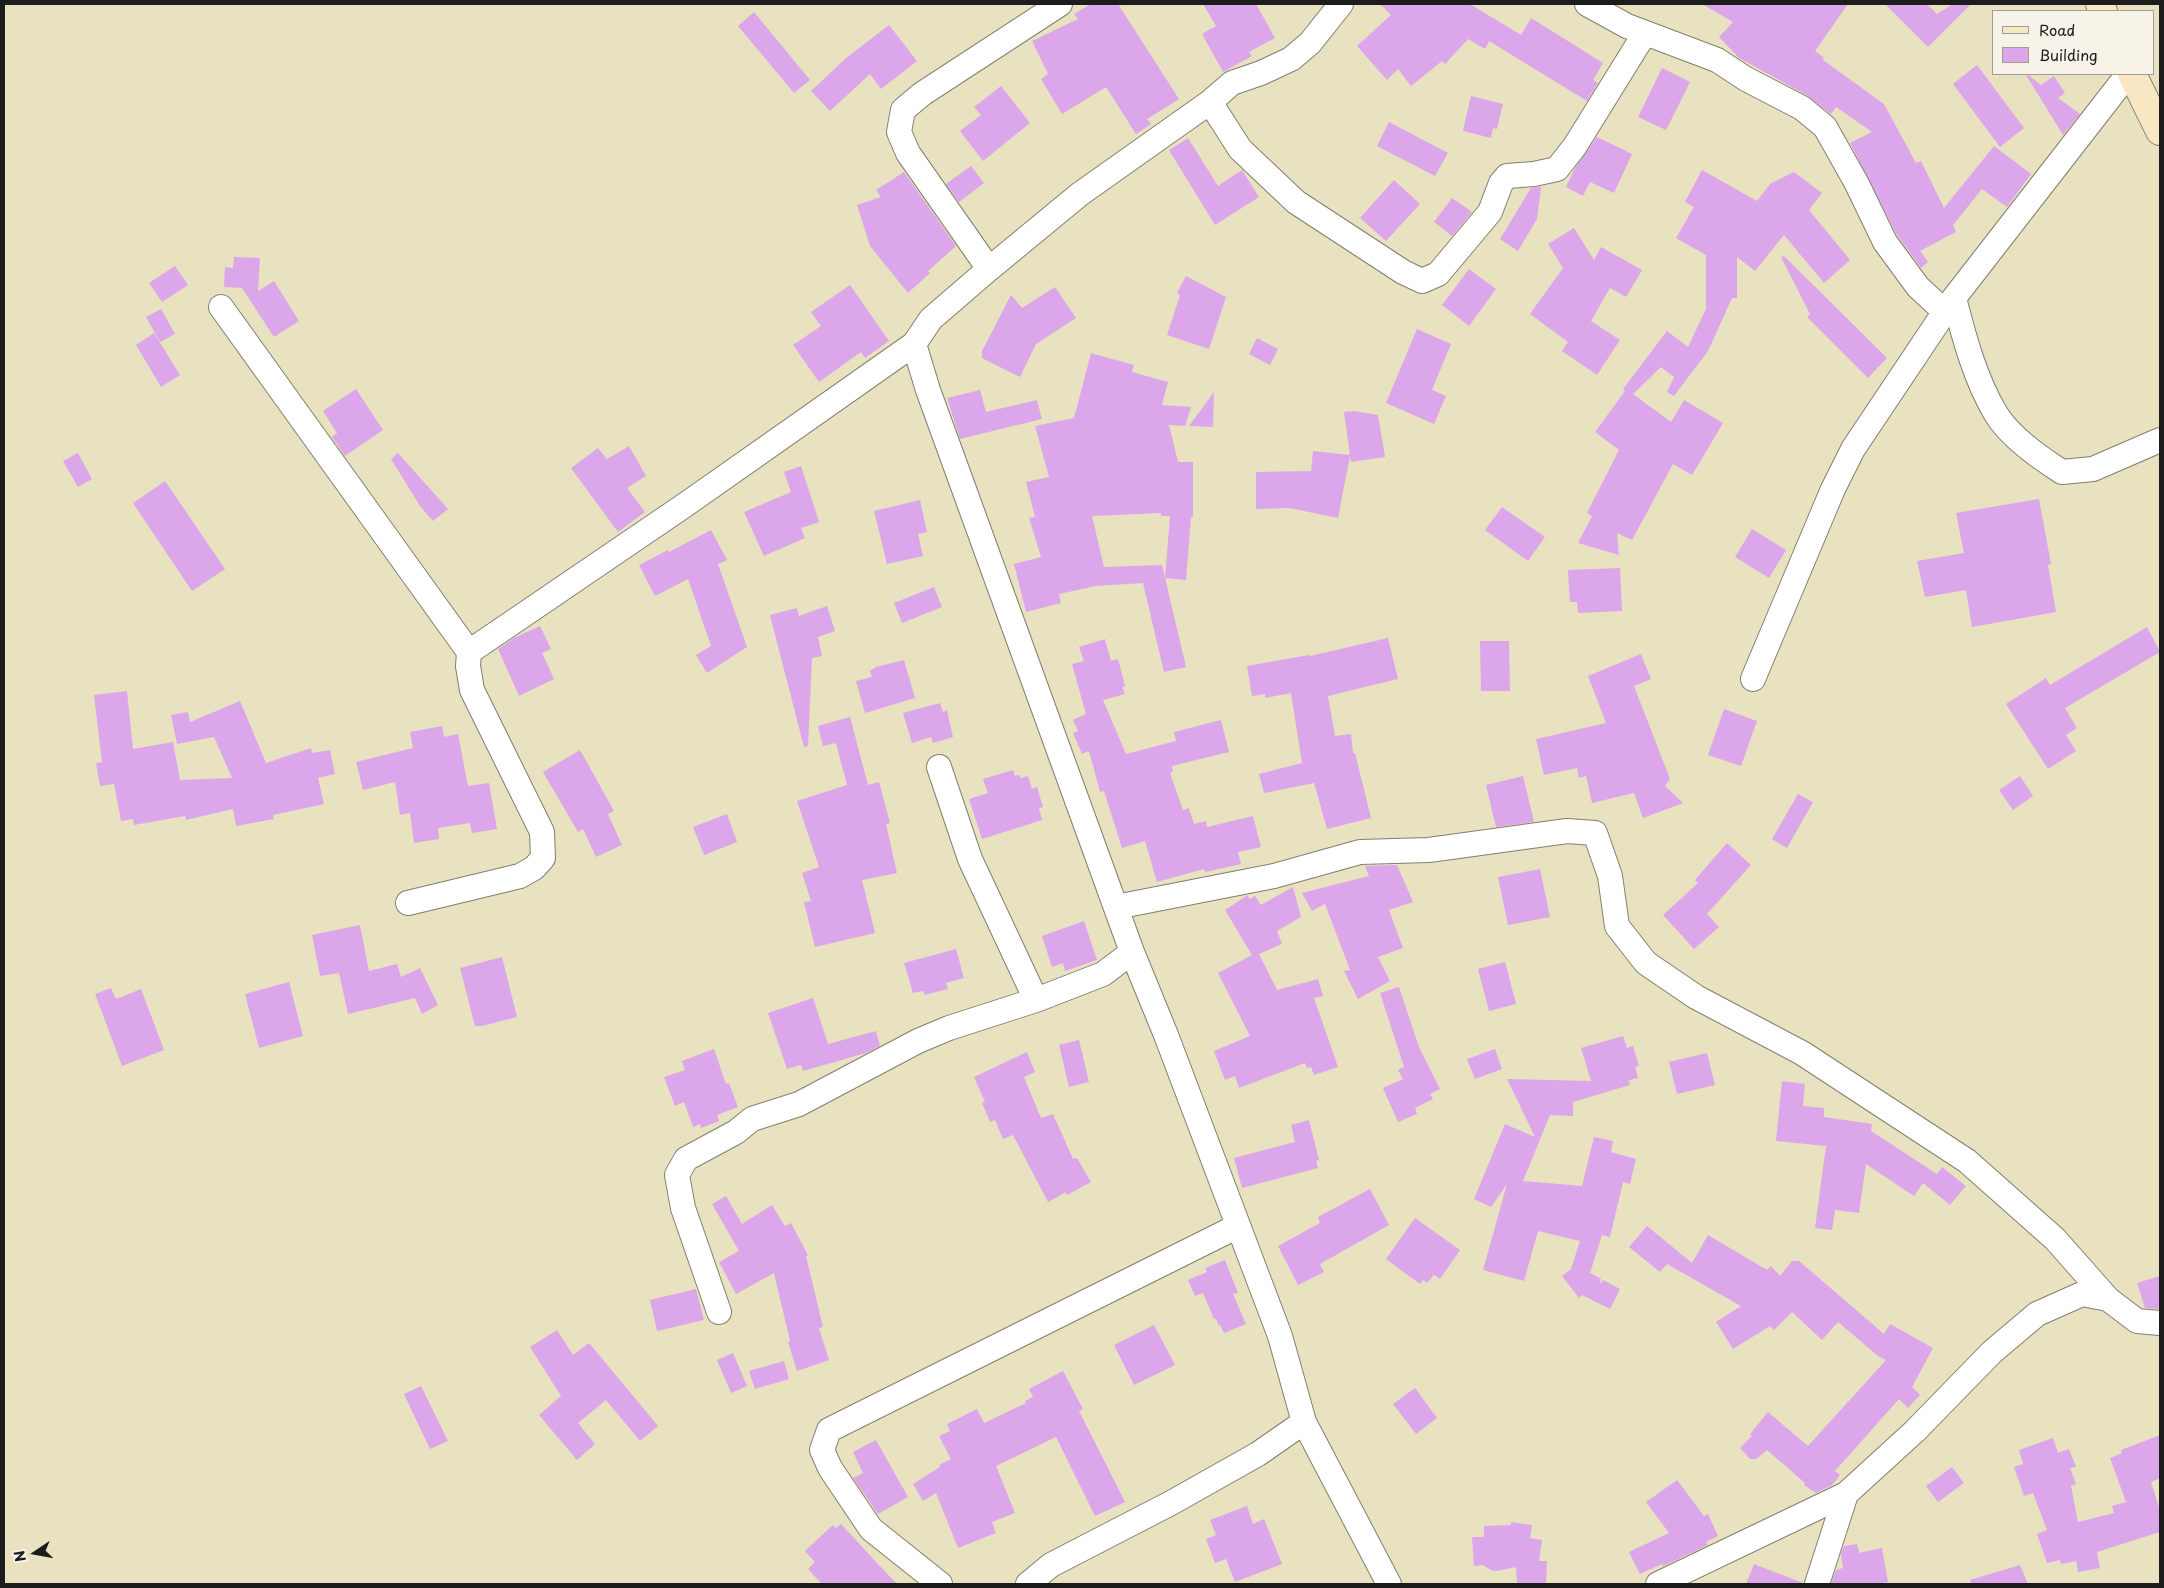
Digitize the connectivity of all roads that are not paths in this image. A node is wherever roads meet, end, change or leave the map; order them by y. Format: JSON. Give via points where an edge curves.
{"nodes":[{"id":1,"x":1060,"y":4,"type":"edge"},
{"id":2,"x":1341,"y":4,"type":"edge"},
{"id":3,"x":1587,"y":4,"type":"edge"},
{"id":4,"x":1645,"y":33,"type":"junction"},
{"id":5,"x":2127,"y":75,"type":"edge"},
{"id":6,"x":2132,"y":75,"type":"edge"},
{"id":7,"x":1210,"y":102,"type":"junction"},
{"id":8,"x":2160,"y":131,"type":"edge"},
{"id":9,"x":989,"y":269,"type":"junction"},
{"id":10,"x":1949,"y":305,"type":"junction"},
{"id":11,"x":221,"y":307,"type":"dead end"},
{"id":12,"x":914,"y":344,"type":"junction"},
{"id":13,"x":2160,"y":440,"type":"edge"},
{"id":14,"x":469,"y":652,"type":"junction"},
{"id":15,"x":1753,"y":680,"type":"dead end"},
{"id":16,"x":938,"y":767,"type":"dead end"},
{"id":17,"x":408,"y":903,"type":"dead end"},
{"id":18,"x":1116,"y":907,"type":"junction"},
{"id":19,"x":1132,"y":952,"type":"junction"},
{"id":20,"x":1036,"y":1000,"type":"junction"},
{"id":21,"x":1238,"y":1226,"type":"junction"},
{"id":22,"x":2108,"y":1299,"type":"junction"},
{"id":23,"x":719,"y":1312,"type":"dead end"},
{"id":24,"x":2160,"y":1323,"type":"edge"},
{"id":25,"x":1304,"y":1422,"type":"junction"},
{"id":26,"x":1846,"y":1494,"type":"junction"},
{"id":27,"x":940,"y":1584,"type":"edge"},
{"id":28,"x":1028,"y":1584,"type":"edge"},
{"id":29,"x":1389,"y":1584,"type":"edge"},
{"id":30,"x":1658,"y":1584,"type":"edge"},
{"id":31,"x":1817,"y":1584,"type":"edge"}],
"edges":[{"from":1,"to":9,"type":"street","via":[[922,94],[903,110],[899,132],[908,153]]},
{"from":2,"to":7,"type":"street","via":[[1310,43],[1291,59],[1232,83]]},
{"from":3,"to":4,"type":"street"},
{"from":4,"to":7,"type":"street","via":[[1558,169],[1507,176],[1490,212],[1438,274],[1422,281],[1296,202],[1240,149]]},
{"from":4,"to":10,"type":"street","via":[[1717,60],[1802,108],[1825,127],[1885,242],[1918,287]]},
{"from":5,"to":10,"type":"street"},
{"from":6,"to":8,"type":"main road"},
{"from":7,"to":9,"type":"street","via":[[1080,194]]},
{"from":9,"to":12,"type":"street","via":[[931,319]]},
{"from":10,"to":13,"type":"street","via":[[1996,415],[2030,451],[2062,472],[2093,469]]},
{"from":10,"to":15,"type":"street","via":[[1853,449]]},
{"from":11,"to":14,"type":"street"},
{"from":12,"to":14,"type":"street"},
{"from":12,"to":18,"type":"street"},
{"from":14,"to":17,"type":"street","via":[[472,690],[542,832],[543,858],[520,876]]},
{"from":16,"to":20,"type":"street","via":[[970,859]]},
{"from":18,"to":19,"type":"street"},
{"from":18,"to":22,"type":"street","via":[[1274,876],[1360,852],[1429,850],[1566,830],[1595,833],[1610,876],[1617,926],[1646,963],[1696,997],[1802,1052],[1966,1161],[2055,1239]]},
{"from":19,"to":20,"type":"street","via":[[1103,974]]},
{"from":19,"to":21,"type":"street"},
{"from":20,"to":23,"type":"street","via":[[918,1041],[799,1104],[752,1118],[736,1132],[686,1159],[676,1175],[683,1208]]},
{"from":21,"to":25,"type":"street","via":[[1280,1336]]},
{"from":21,"to":27,"type":"street","via":[[829,1430],[822,1450],[830,1468],[872,1529]]},
{"from":22,"to":24,"type":"street","via":[[2137,1321]]},
{"from":22,"to":26,"type":"street","via":[[2082,1294],[2037,1314],[1992,1352],[1915,1431]]},
{"from":25,"to":28,"type":"street","via":[[1250,1459],[1051,1565]]},
{"from":25,"to":29,"type":"street"},
{"from":26,"to":30,"type":"street"},
{"from":26,"to":31,"type":"street"}]}
